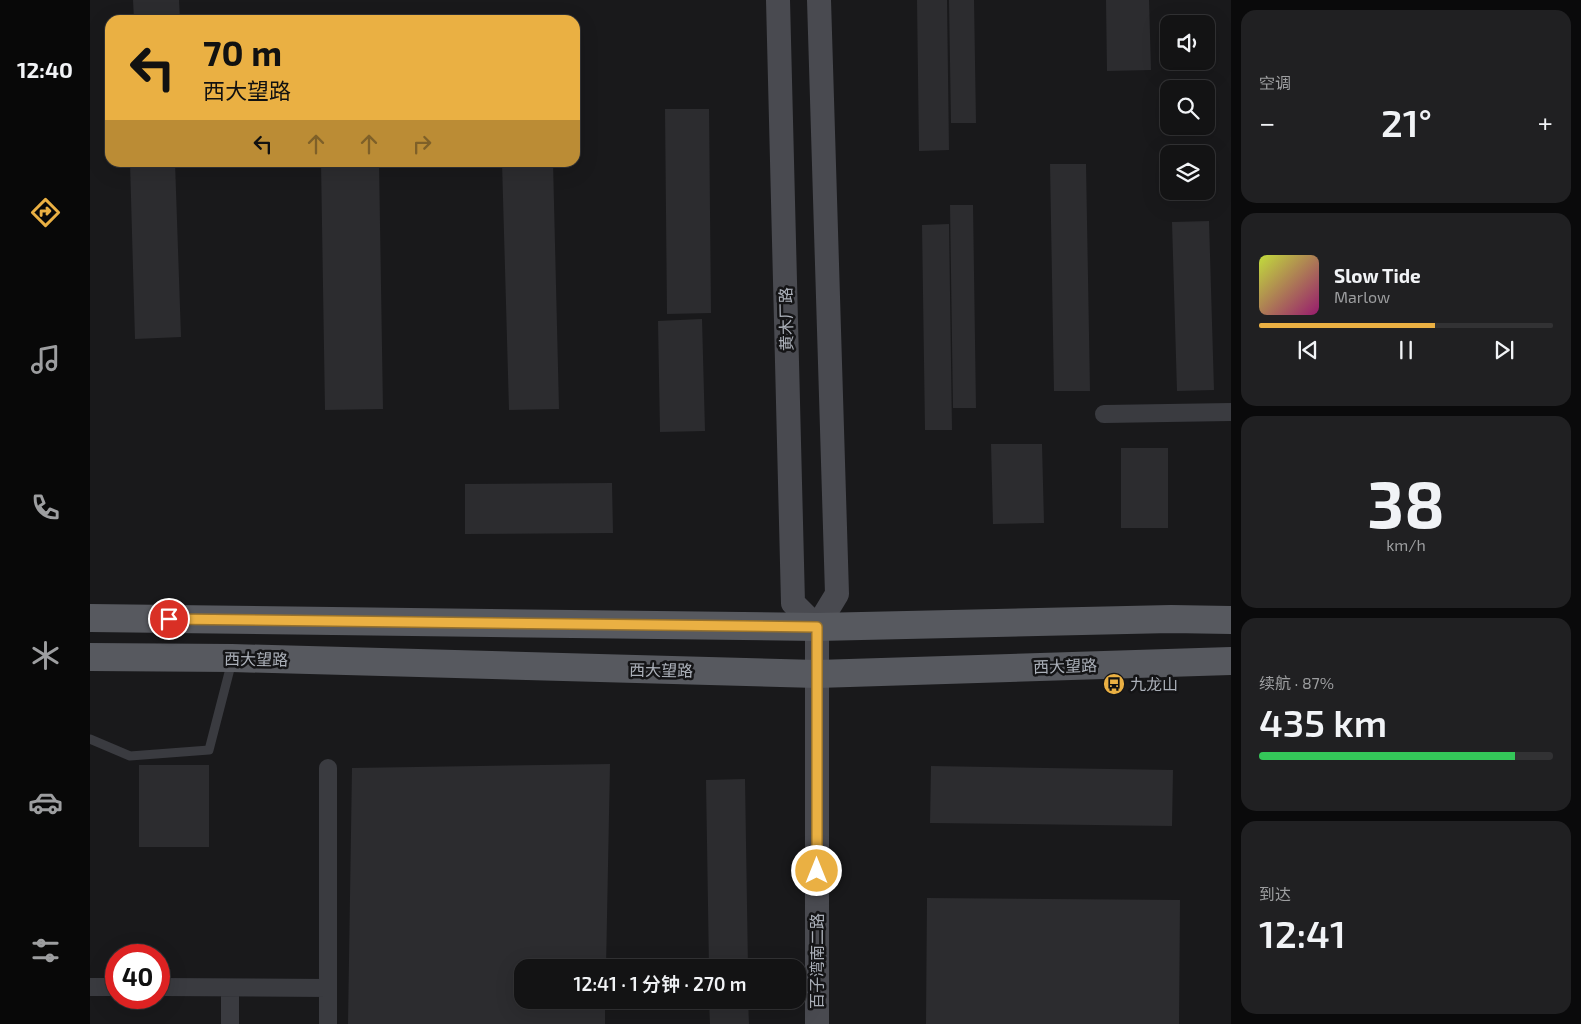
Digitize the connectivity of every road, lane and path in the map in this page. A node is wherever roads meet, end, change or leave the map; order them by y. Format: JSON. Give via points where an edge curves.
{"nodes":[{"id":1,"x":778,"y":0,"type":"edge"},
{"id":2,"x":819,"y":0,"type":"edge"},
{"id":3,"x":1231,"y":412,"type":"edge"},
{"id":4,"x":1104,"y":414,"type":"dead end"},
{"id":5,"x":90,"y":603,"type":"edge"},
{"id":6,"x":90,"y":618,"type":"edge"},
{"id":7,"x":1231,"y":620,"type":"edge"},
{"id":8,"x":817,"y":627,"type":"junction"},
{"id":9,"x":90,"y":657,"type":"edge"},
{"id":10,"x":232,"y":658,"type":"junction"},
{"id":11,"x":1231,"y":661,"type":"edge"},
{"id":12,"x":816,"y":674,"type":"junction"},
{"id":13,"x":90,"y":739,"type":"edge"},
{"id":14,"x":328,"y":768,"type":"dead end"},
{"id":15,"x":90,"y":987,"type":"edge"},
{"id":16,"x":105,"y":987,"type":"edge"},
{"id":17,"x":170,"y":987,"type":"edge"},
{"id":18,"x":230,"y":988,"type":"junction"},
{"id":19,"x":328,"y":988,"type":"junction"},
{"id":20,"x":230,"y":1024,"type":"edge"},
{"id":21,"x":328,"y":1024,"type":"edge"},
{"id":22,"x":817,"y":1024,"type":"edge"}],
"edges":[{"from":1,"to":8,"type":"main road","name":"黄木厂路","via":[[793,603]]},
{"from":2,"to":8,"type":"main road","via":[[837,594]]},
{"from":3,"to":4,"type":"street"},
{"from":5,"to":6,"type":"street"},
{"from":6,"to":8,"type":"main road"},
{"from":7,"to":8,"type":"main road"},
{"from":8,"to":12,"type":"main road","name":"百子湾南二路"},
{"from":9,"to":10,"type":"main road","name":"西大望路"},
{"from":10,"to":12,"type":"main road","name":"西大望路"},
{"from":10,"to":13,"type":"lane","via":[[209,750],[130,756]]},
{"from":11,"to":12,"type":"main road","name":"西大望路"},
{"from":12,"to":22,"type":"main road","name":"百子湾南二路"},
{"from":14,"to":19,"type":"street"},
{"from":15,"to":16,"type":"street"},
{"from":17,"to":18,"type":"street"},
{"from":18,"to":19,"type":"street"},
{"from":18,"to":20,"type":"street"},
{"from":19,"to":21,"type":"street"}]}
